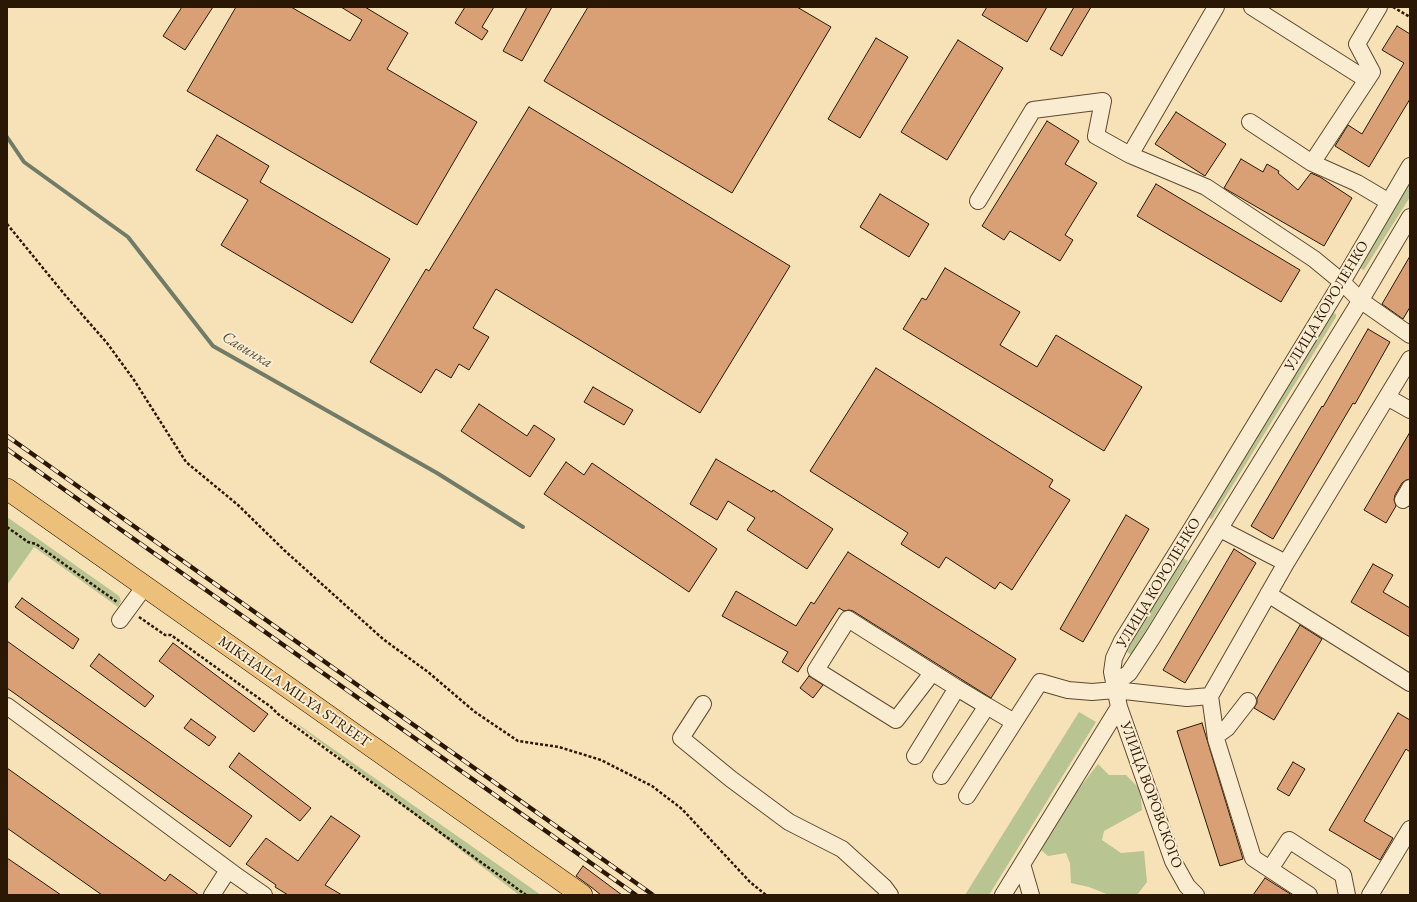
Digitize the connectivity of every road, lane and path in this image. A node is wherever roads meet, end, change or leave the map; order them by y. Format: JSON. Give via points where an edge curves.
{"nodes":[{"id":1,"x":1216,"y":7,"type":"edge"},
{"id":2,"x":1252,"y":7,"type":"edge"},
{"id":3,"x":1379,"y":7,"type":"edge"},
{"id":4,"x":1393,"y":7,"type":"edge"},
{"id":5,"x":1410,"y":17,"type":"edge"},
{"id":6,"x":1367,"y":80,"type":"junction"},
{"id":7,"x":1250,"y":122,"type":"dead end"},
{"id":8,"x":1130,"y":155,"type":"junction"},
{"id":9,"x":1312,"y":163,"type":"junction"},
{"id":10,"x":1410,"y":166,"type":"edge"},
{"id":11,"x":978,"y":201,"type":"dead end"},
{"id":12,"x":1389,"y":202,"type":"junction"},
{"id":13,"x":1410,"y":217,"type":"edge"},
{"id":14,"x":7,"y":224,"type":"edge"},
{"id":15,"x":1342,"y":282,"type":"junction"},
{"id":16,"x":1360,"y":300,"type":"junction"},
{"id":17,"x":1410,"y":336,"type":"edge"},
{"id":18,"x":1410,"y":359,"type":"edge"},
{"id":19,"x":1387,"y":397,"type":"junction"},
{"id":20,"x":1410,"y":410,"type":"edge"},
{"id":21,"x":7,"y":489,"type":"edge"},
{"id":22,"x":7,"y":527,"type":"edge"},
{"id":23,"x":1192,"y":528,"type":"junction"},
{"id":24,"x":1216,"y":535,"type":"junction"},
{"id":25,"x":1286,"y":563,"type":"junction"},
{"id":26,"x":145,"y":586,"type":"junction"},
{"id":27,"x":1268,"y":594,"type":"junction"},
{"id":28,"x":124,"y":614,"type":"junction"},
{"id":29,"x":932,"y":673,"type":"junction"},
{"id":30,"x":1410,"y":684,"type":"edge"},
{"id":31,"x":957,"y":688,"type":"junction"},
{"id":32,"x":1115,"y":690,"type":"junction"},
{"id":33,"x":1210,"y":696,"type":"junction"},
{"id":34,"x":1248,"y":701,"type":"dead end"},
{"id":35,"x":703,"y":704,"type":"dead end"},
{"id":36,"x":7,"y":706,"type":"edge"},
{"id":37,"x":987,"y":706,"type":"junction"},
{"id":38,"x":1119,"y":707,"type":"junction"},
{"id":39,"x":1014,"y":722,"type":"junction"},
{"id":40,"x":1216,"y":736,"type":"junction"},
{"id":41,"x":914,"y":756,"type":"dead end"},
{"id":42,"x":941,"y":776,"type":"dead end"},
{"id":43,"x":967,"y":796,"type":"dead end"},
{"id":44,"x":1410,"y":829,"type":"edge"},
{"id":45,"x":1022,"y":864,"type":"junction"},
{"id":46,"x":1270,"y":869,"type":"junction"},
{"id":47,"x":228,"y":870,"type":"junction"},
{"id":48,"x":212,"y":895,"type":"edge"},
{"id":49,"x":264,"y":895,"type":"edge"},
{"id":50,"x":526,"y":895,"type":"edge"},
{"id":51,"x":582,"y":895,"type":"edge"},
{"id":52,"x":766,"y":895,"type":"edge"},
{"id":53,"x":890,"y":895,"type":"edge"},
{"id":54,"x":1003,"y":895,"type":"edge"},
{"id":55,"x":1031,"y":895,"type":"edge"},
{"id":56,"x":1196,"y":895,"type":"edge"},
{"id":57,"x":1309,"y":895,"type":"edge"},
{"id":58,"x":1347,"y":895,"type":"edge"},
{"id":59,"x":1370,"y":895,"type":"edge"}],
"edges":[{"from":1,"to":8,"type":"street"},
{"from":2,"to":6,"type":"street"},
{"from":3,"to":6,"type":"street","via":[[1357,44],[1372,72]]},
{"from":4,"to":5,"type":"path"},
{"from":6,"to":9,"type":"street"},
{"from":7,"to":9,"type":"street"},
{"from":8,"to":11,"type":"street","via":[[1096,136],[1103,101],[1033,110]]},
{"from":8,"to":15,"type":"street","via":[[1206,187],[1314,259]]},
{"from":9,"to":12,"type":"street","via":[[1357,183]]},
{"from":10,"to":12,"type":"street","name":"УЛИЦА КОРОЛЕНКО"},
{"from":12,"to":15,"type":"street","name":"УЛИЦА КОРОЛЕНКО"},
{"from":13,"to":16,"type":"street","name":"УЛИЦА КОРОЛЕНКО"},
{"from":14,"to":52,"type":"path","via":[[107,343],[134,380],[186,462],[238,505],[366,624],[475,712],[518,741],[559,747],[601,760],[652,786],[682,809],[750,882]]},
{"from":15,"to":16,"type":"street"},
{"from":15,"to":23,"type":"street","name":"УЛИЦА КОРОЛЕНКО"},
{"from":16,"to":17,"type":"street"},
{"from":16,"to":24,"type":"street","name":"УЛИЦА КОРОЛЕНКО"},
{"from":18,"to":19,"type":"street"},
{"from":19,"to":20,"type":"street"},
{"from":19,"to":25,"type":"street"},
{"from":21,"to":26,"type":"main road","name":"MIKHAILA MILYA STREET"},
{"from":22,"to":28,"type":"path","via":[[28,542],[36,544]]},
{"from":23,"to":24,"type":"street"},
{"from":23,"to":32,"type":"street","name":"УЛИЦА КОРОЛЕНКО","via":[[1122,641],[1114,658],[1112,672]]},
{"from":24,"to":25,"type":"street"},
{"from":24,"to":32,"type":"street","name":"УЛИЦА КОРОЛЕНКО","via":[[1143,653]]},
{"from":25,"to":27,"type":"street"},
{"from":26,"to":28,"type":"street"},
{"from":26,"to":51,"type":"main road","name":"MIKHAILA MILYA STREET"},
{"from":27,"to":30,"type":"street"},
{"from":27,"to":33,"type":"street"},
{"from":28,"to":50,"type":"path","via":[[165,635],[171,635]]},
{"from":29,"to":29,"type":"street","via":[[848,619],[816,670],[896,720]]},
{"from":29,"to":31,"type":"street"},
{"from":31,"to":37,"type":"street"},
{"from":31,"to":41,"type":"street"},
{"from":32,"to":33,"type":"street","via":[[1187,698]]},
{"from":32,"to":38,"type":"street","name":"УЛИЦА ВОРОВСКОГО"},
{"from":32,"to":39,"type":"street","via":[[1068,690],[1040,682]]},
{"from":33,"to":40,"type":"street"},
{"from":34,"to":40,"type":"street","via":[[1227,728]]},
{"from":35,"to":53,"type":"street","via":[[681,738],[789,822],[842,849]]},
{"from":36,"to":47,"type":"street"},
{"from":37,"to":39,"type":"street"},
{"from":37,"to":42,"type":"street"},
{"from":38,"to":45,"type":"street"},
{"from":38,"to":56,"type":"street","name":"УЛИЦА ВОРОВСКОГО","via":[[1173,861],[1187,886]]},
{"from":39,"to":43,"type":"street"},
{"from":40,"to":46,"type":"street","via":[[1253,858]]},
{"from":44,"to":59,"type":"street"},
{"from":45,"to":54,"type":"street"},
{"from":45,"to":55,"type":"street"},
{"from":46,"to":57,"type":"street"},
{"from":46,"to":58,"type":"street","via":[[1289,840],[1343,875]]},
{"from":47,"to":48,"type":"street"},
{"from":47,"to":49,"type":"street"}]}
